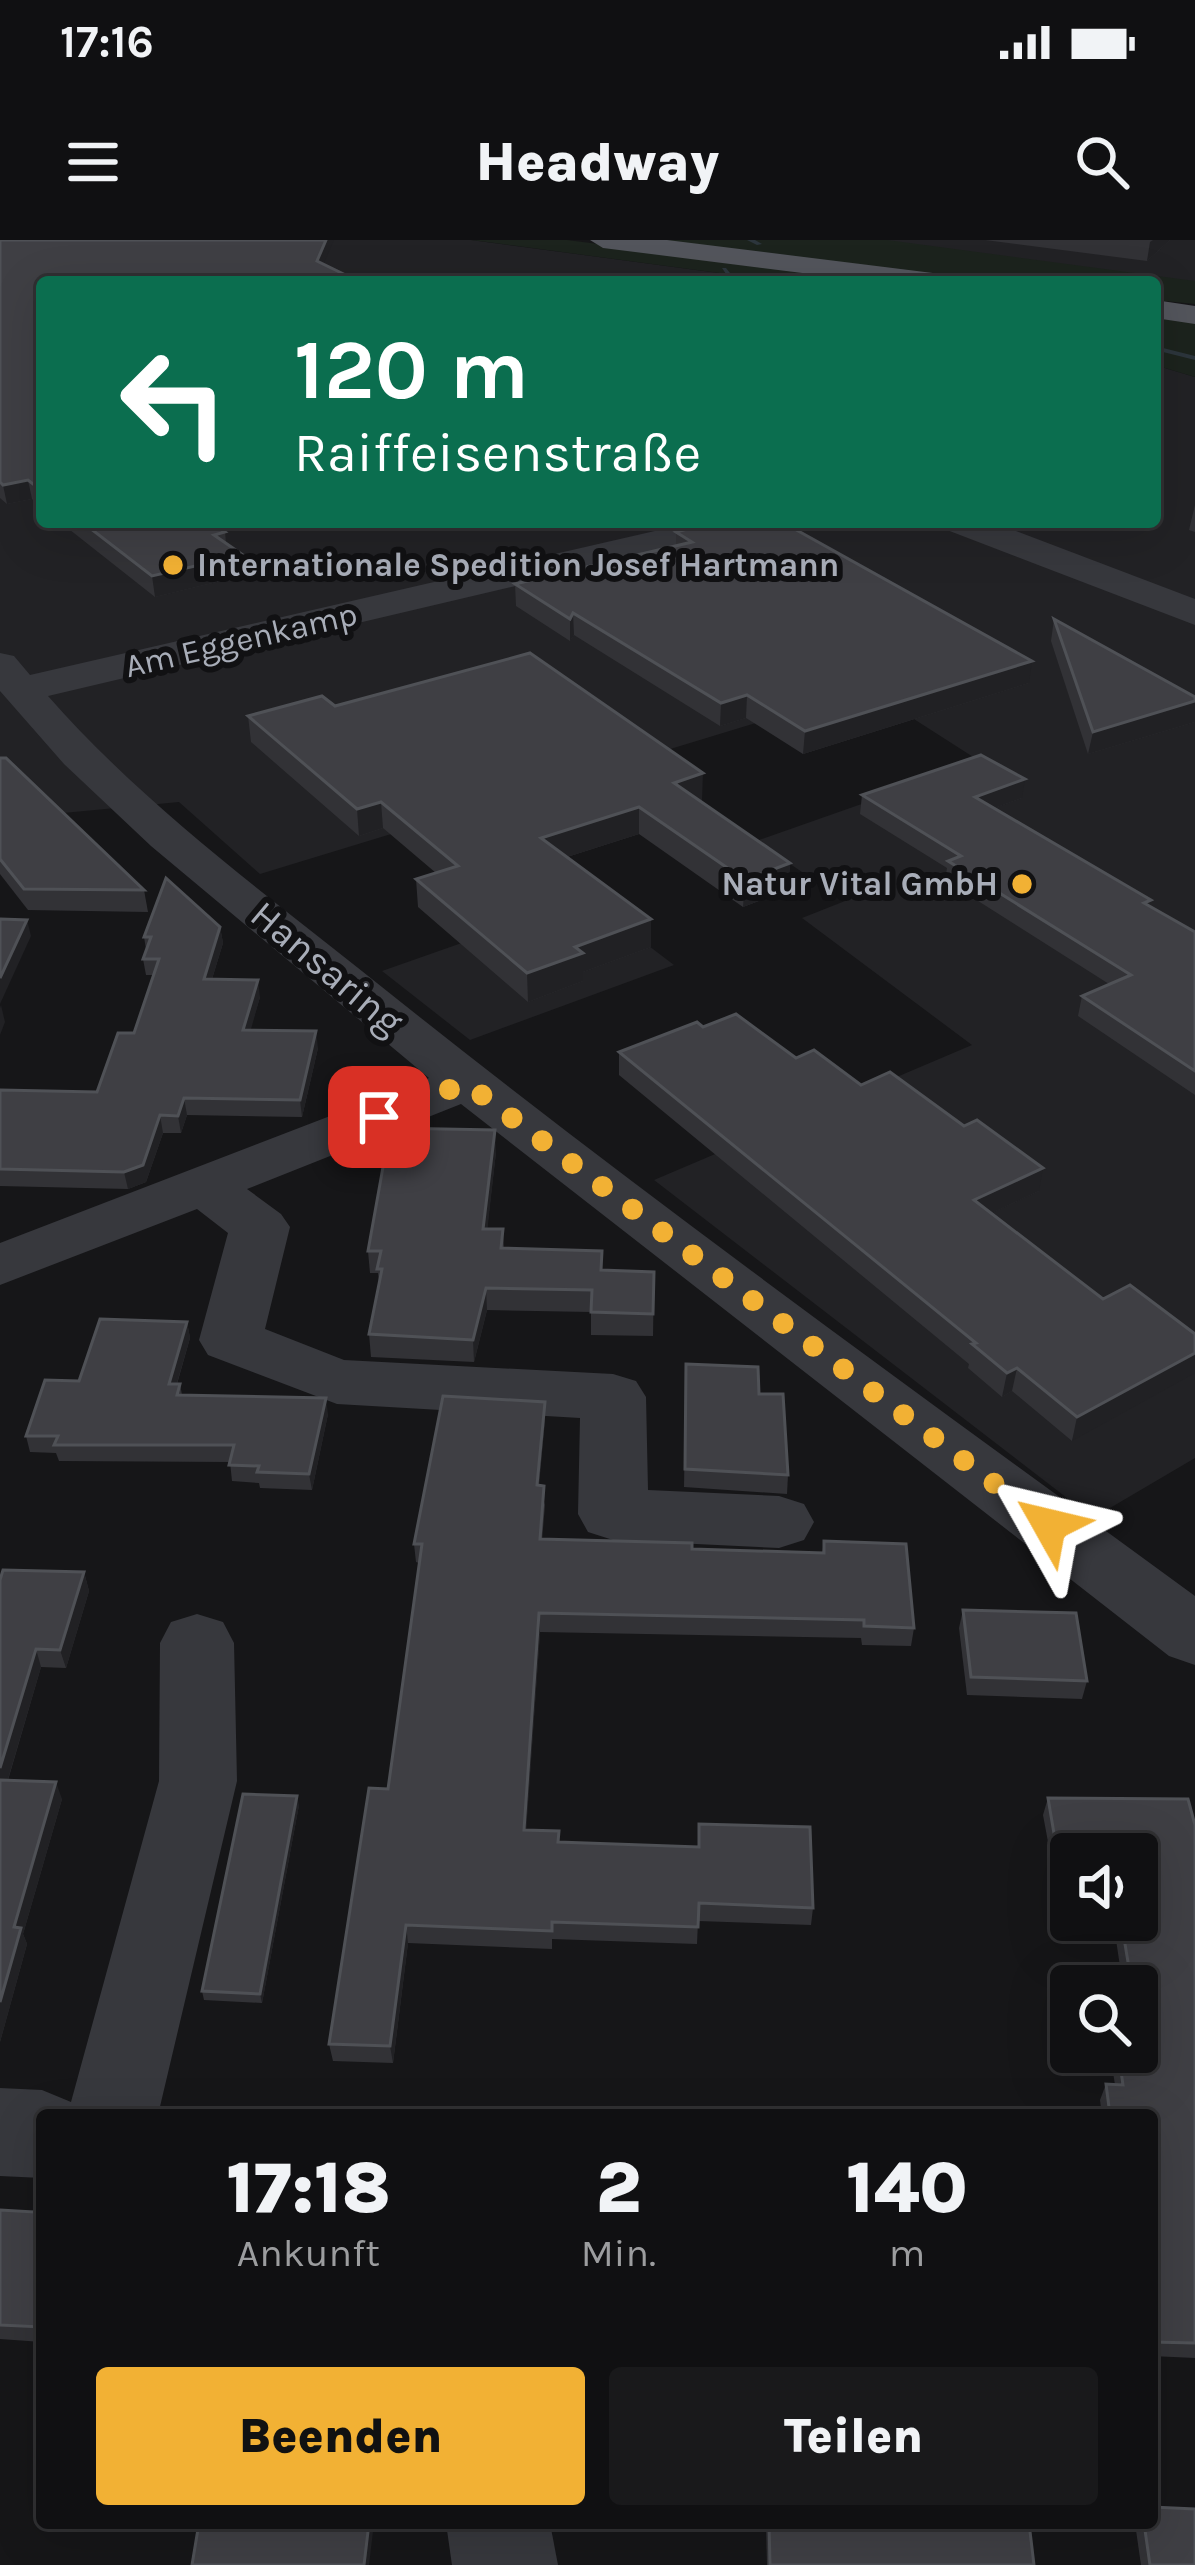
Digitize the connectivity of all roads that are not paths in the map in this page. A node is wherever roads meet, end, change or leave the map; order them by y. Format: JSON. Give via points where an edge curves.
{"nodes":[{"id":1,"x":603,"y":240,"type":"edge"},
{"id":2,"x":893,"y":276,"type":"edge"},
{"id":3,"x":1161,"y":310,"type":"edge"},
{"id":4,"x":1195,"y":315,"type":"edge"},
{"id":5,"x":713,"y":528,"type":"edge"},
{"id":6,"x":975,"y":528,"type":"edge"},
{"id":7,"x":1195,"y":613,"type":"edge"},
{"id":8,"x":10,"y":678,"type":"edge"},
{"id":9,"x":466,"y":1083,"type":"junction"},
{"id":10,"x":203,"y":1186,"type":"junction"},
{"id":11,"x":0,"y":1265,"type":"edge"},
{"id":12,"x":779,"y":1522,"type":"dead end"},
{"id":13,"x":1195,"y":1636,"type":"edge"},
{"id":14,"x":197,"y":1643,"type":"dead end"},
{"id":15,"x":115,"y":2109,"type":"edge"},
{"id":16,"x":0,"y":2132,"type":"edge"},
{"id":17,"x":36,"y":2134,"type":"edge"},
{"id":18,"x":499,"y":2529,"type":"edge"},
{"id":19,"x":505,"y":2565,"type":"edge"}],
"edges":[{"from":1,"to":2,"type":"main road"},
{"from":3,"to":4,"type":"main road"},
{"from":5,"to":8,"type":"street","name":"Am Eggenkamp"},
{"from":6,"to":7,"type":"street"},
{"from":8,"to":9,"type":"street","name":"Hansaring","via":[[148,817]]},
{"from":9,"to":10,"type":"street"},
{"from":9,"to":13,"type":"street","name":"Hansaring"},
{"from":10,"to":11,"type":"street"},
{"from":10,"to":12,"type":"street","via":[[260,1227],[231,1340],[337,1382],[614,1396],[614,1514]]},
{"from":14,"to":15,"type":"street","via":[[198,1781]]},
{"from":16,"to":17,"type":"street"},
{"from":18,"to":19,"type":"street"}]}
